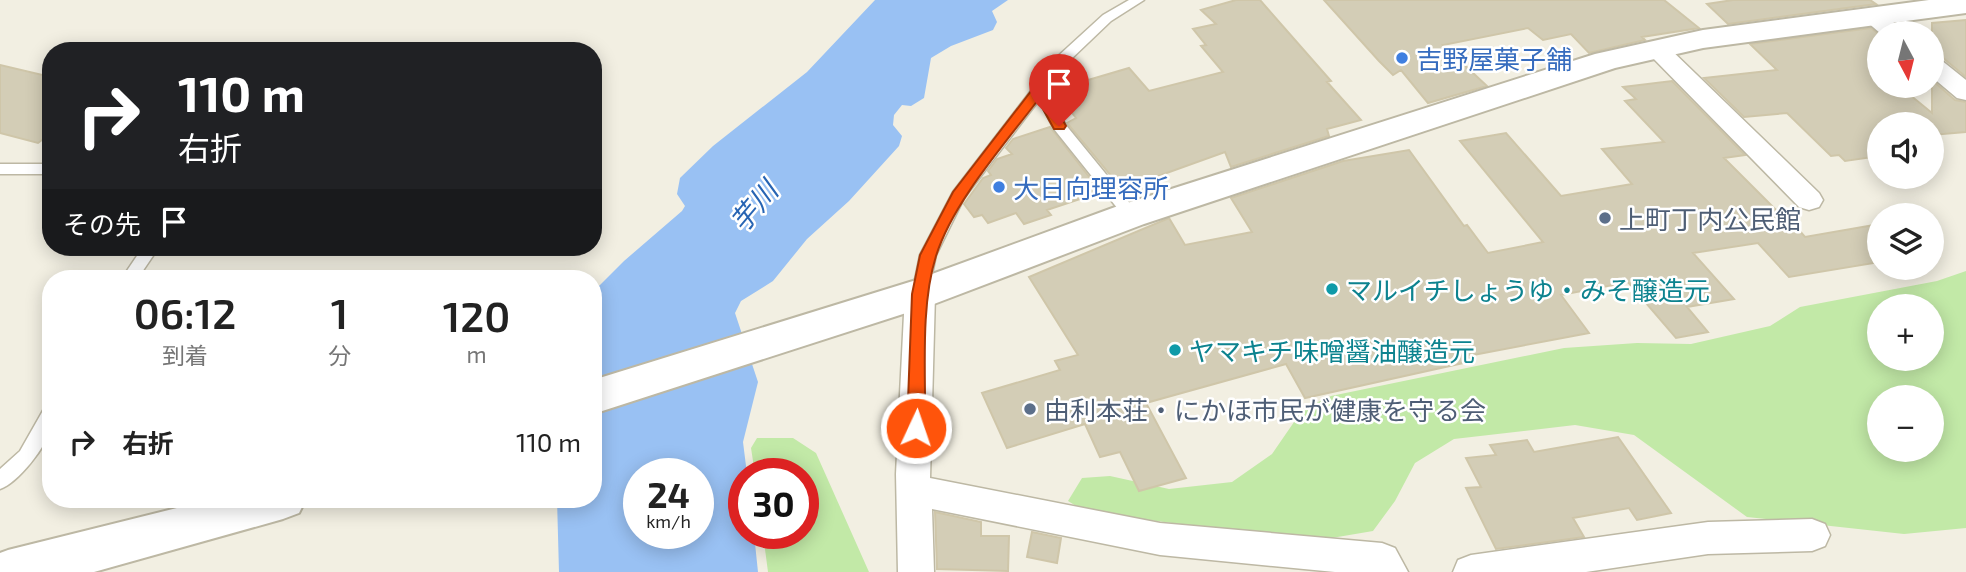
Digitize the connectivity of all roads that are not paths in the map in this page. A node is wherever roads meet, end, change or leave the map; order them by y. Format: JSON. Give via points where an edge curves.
{"nodes":[{"id":1,"x":1138,"y":0,"type":"edge"},
{"id":2,"x":1966,"y":4,"type":"edge"},
{"id":3,"x":1895,"y":21,"type":"edge"},
{"id":4,"x":1867,"y":25,"type":"edge"},
{"id":5,"x":1658,"y":50,"type":"junction"},
{"id":6,"x":1944,"y":75,"type":"edge"},
{"id":7,"x":1040,"y":89,"type":"junction"},
{"id":8,"x":1966,"y":92,"type":"edge"},
{"id":9,"x":0,"y":169,"type":"edge"},
{"id":10,"x":42,"y":169,"type":"edge"},
{"id":11,"x":1809,"y":200,"type":"dead end"},
{"id":12,"x":1131,"y":215,"type":"junction"},
{"id":13,"x":920,"y":294,"type":"junction"},
{"id":14,"x":602,"y":394,"type":"edge"},
{"id":15,"x":42,"y":428,"type":"edge"},
{"id":16,"x":0,"y":481,"type":"edge"},
{"id":17,"x":914,"y":490,"type":"junction"},
{"id":18,"x":252,"y":508,"type":"edge"},
{"id":19,"x":1812,"y":534,"type":"dead end"},
{"id":20,"x":8,"y":572,"type":"edge"},
{"id":21,"x":916,"y":572,"type":"edge"},
{"id":22,"x":1390,"y":572,"type":"edge"},
{"id":23,"x":1471,"y":572,"type":"edge"}],
"edges":[{"from":1,"to":7,"type":"lane","via":[[1107,18],[1062,60]]},
{"from":2,"to":3,"type":"street"},
{"from":4,"to":5,"type":"street","via":[[1703,39]]},
{"from":5,"to":11,"type":"street"},
{"from":5,"to":12,"type":"street","via":[[1606,61]]},
{"from":6,"to":8,"type":"street"},
{"from":7,"to":12,"type":"lane","via":[[1059,126]]},
{"from":7,"to":13,"type":"lane","via":[[958,196],[928,255]]},
{"from":9,"to":10,"type":"lane"},
{"from":12,"to":13,"type":"street"},
{"from":13,"to":14,"type":"street"},
{"from":13,"to":17,"type":"street"},
{"from":15,"to":16,"type":"lane","via":[[26,456]]},
{"from":17,"to":21,"type":"street"},
{"from":17,"to":22,"type":"street","via":[[1160,539],[1382,560]]},
{"from":18,"to":20,"type":"street"},
{"from":19,"to":23,"type":"street","via":[[1708,538]]}]}
